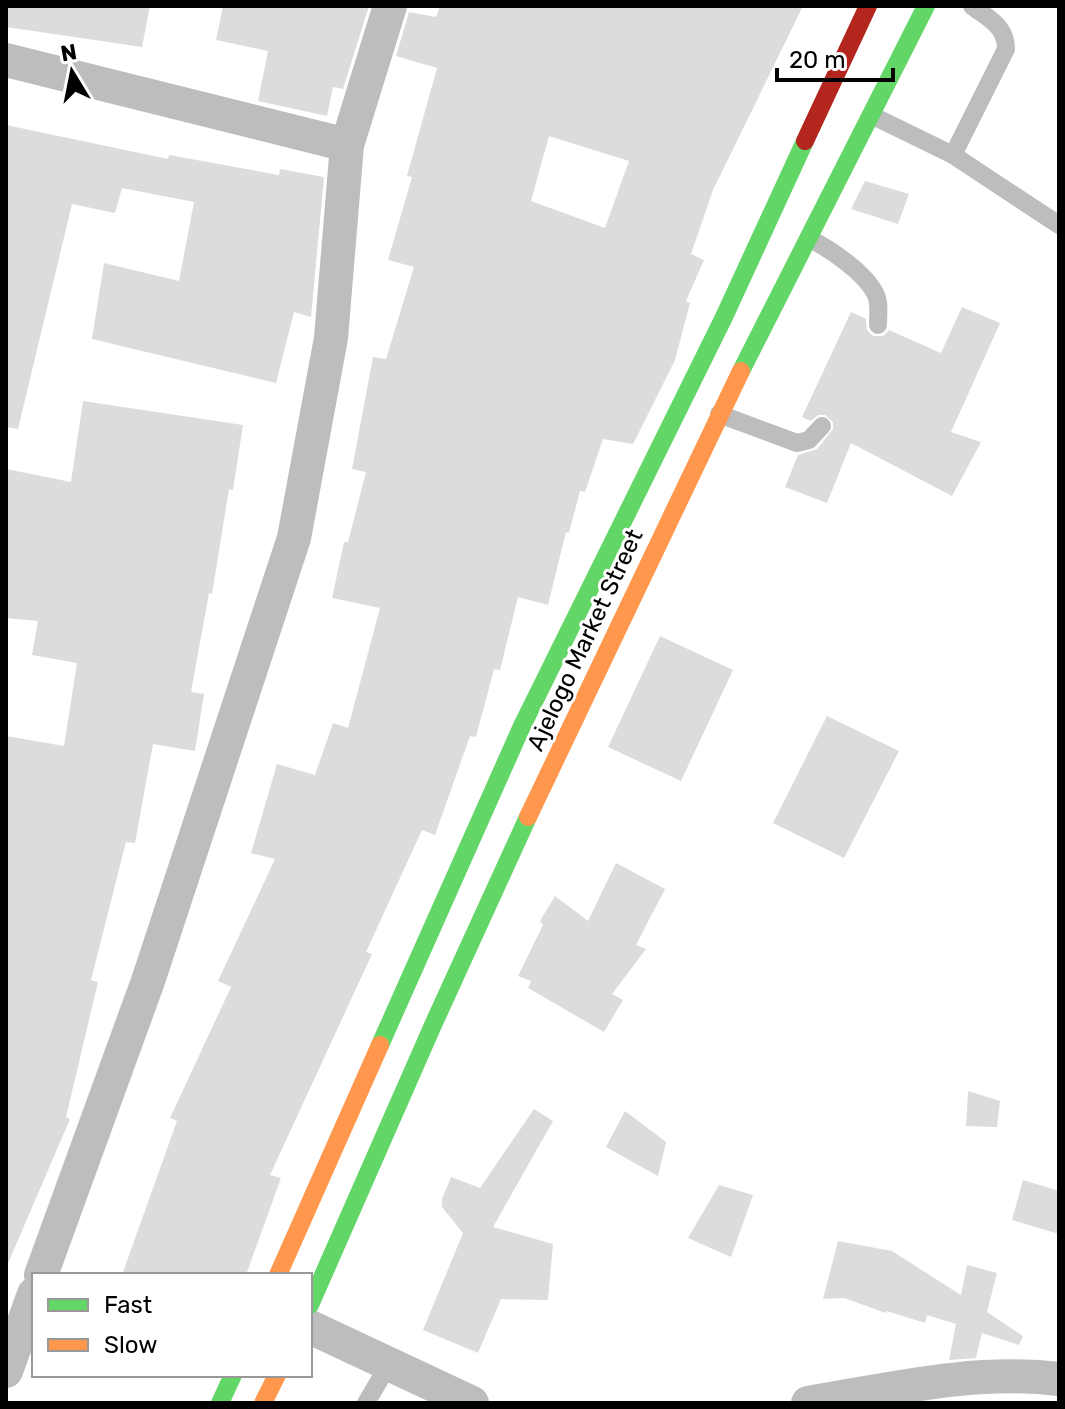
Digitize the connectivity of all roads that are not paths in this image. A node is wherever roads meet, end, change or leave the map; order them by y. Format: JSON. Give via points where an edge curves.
{"nodes":[{"id":1,"x":390,"y":6,"type":"edge"},
{"id":2,"x":868,"y":6,"type":"edge"},
{"id":3,"x":926,"y":6,"type":"edge"},
{"id":4,"x":972,"y":6,"type":"edge"},
{"id":5,"x":6,"y":60,"type":"edge"},
{"id":6,"x":871,"y":115,"type":"junction"},
{"id":7,"x":347,"y":145,"type":"junction"},
{"id":8,"x":953,"y":155,"type":"junction"},
{"id":9,"x":1059,"y":225,"type":"edge"},
{"id":10,"x":810,"y":239,"type":"junction"},
{"id":11,"x":878,"y":325,"type":"dead end"},
{"id":12,"x":719,"y":414,"type":"junction"},
{"id":13,"x":822,"y":426,"type":"dead end"},
{"id":14,"x":42,"y":1273,"type":"edge"},
{"id":15,"x":279,"y":1273,"type":"edge"},
{"id":16,"x":32,"y":1300,"type":"edge"},
{"id":17,"x":312,"y":1300,"type":"edge"},
{"id":18,"x":312,"y":1328,"type":"edge"},
{"id":19,"x":389,"y":1364,"type":"junction"},
{"id":20,"x":6,"y":1371,"type":"edge"},
{"id":21,"x":232,"y":1377,"type":"edge"},
{"id":22,"x":276,"y":1377,"type":"edge"},
{"id":23,"x":1059,"y":1379,"type":"edge"},
{"id":24,"x":220,"y":1403,"type":"edge"},
{"id":25,"x":263,"y":1403,"type":"edge"},
{"id":26,"x":366,"y":1403,"type":"edge"},
{"id":27,"x":472,"y":1403,"type":"edge"},
{"id":28,"x":808,"y":1403,"type":"edge"}],
"edges":[{"from":1,"to":7,"type":"street"},
{"from":2,"to":15,"type":"street","name":"Ajelogo Market Street","via":[[724,317],[522,726]]},
{"from":3,"to":6,"type":"street","name":"Ajelogo Market Street"},
{"from":4,"to":8,"type":"lane","via":[[1002,29],[1006,49]]},
{"from":5,"to":7,"type":"street"},
{"from":6,"to":8,"type":"lane"},
{"from":6,"to":10,"type":"street","name":"Ajelogo Market Street"},
{"from":7,"to":14,"type":"street","via":[[331,338],[294,538],[148,981]]},
{"from":8,"to":9,"type":"lane"},
{"from":10,"to":11,"type":"lane","via":[[830,249],[868,283],[876,294]]},
{"from":10,"to":12,"type":"street","name":"Ajelogo Market Street"},
{"from":12,"to":13,"type":"lane","via":[[797,443],[809,440]]},
{"from":12,"to":17,"type":"street","name":"Ajelogo Market Street","via":[[433,1025]]},
{"from":16,"to":20,"type":"street"},
{"from":18,"to":19,"type":"street"},
{"from":19,"to":26,"type":"lane"},
{"from":19,"to":27,"type":"street"},
{"from":21,"to":24,"type":"street"},
{"from":22,"to":25,"type":"street"},
{"from":23,"to":28,"type":"street","via":[[1003,1375]]}]}
